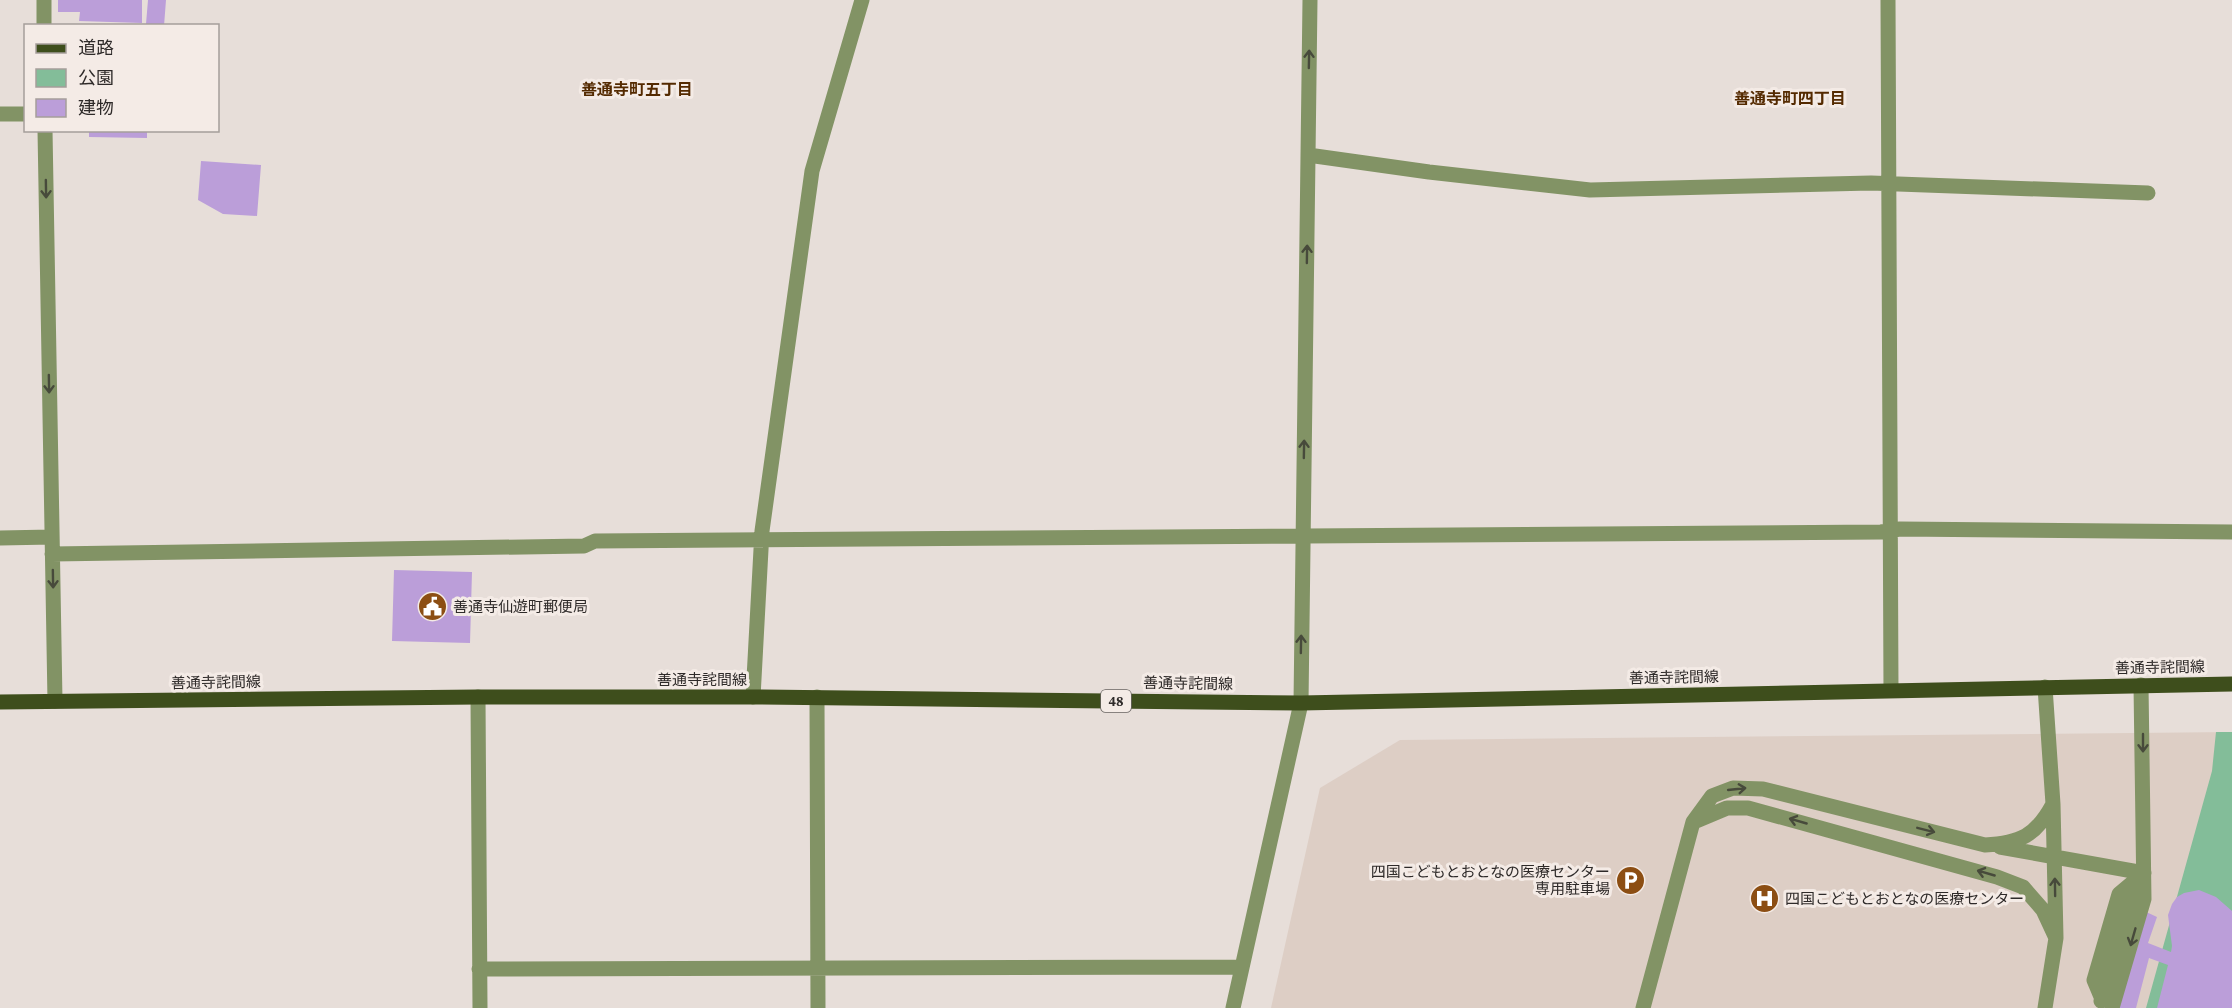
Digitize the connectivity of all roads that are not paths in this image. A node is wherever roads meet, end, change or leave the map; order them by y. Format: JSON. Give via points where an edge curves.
{"nodes":[{"id":1,"x":44,"y":0,"type":"edge"},
{"id":2,"x":862,"y":0,"type":"edge"},
{"id":3,"x":1310,"y":0,"type":"edge"},
{"id":4,"x":1888,"y":0,"type":"edge"},
{"id":5,"x":44,"y":24,"type":"edge"},
{"id":6,"x":0,"y":114,"type":"edge"},
{"id":7,"x":24,"y":114,"type":"edge"},
{"id":8,"x":45,"y":132,"type":"edge"},
{"id":9,"x":1308,"y":155,"type":"junction"},
{"id":10,"x":1889,"y":183,"type":"junction"},
{"id":11,"x":2148,"y":193,"type":"dead end"},
{"id":12,"x":1890,"y":531,"type":"junction"},
{"id":13,"x":2232,"y":532,"type":"edge"},
{"id":14,"x":1303,"y":535,"type":"junction"},
{"id":15,"x":52,"y":537,"type":"junction"},
{"id":16,"x":0,"y":538,"type":"edge"},
{"id":17,"x":762,"y":540,"type":"junction"},
{"id":18,"x":52,"y":554,"type":"junction"},
{"id":19,"x":2232,"y":684,"type":"edge"},
{"id":20,"x":2142,"y":685,"type":"junction"},
{"id":21,"x":2045,"y":687,"type":"junction"},
{"id":22,"x":1891,"y":690,"type":"junction"},
{"id":23,"x":478,"y":697,"type":"junction"},
{"id":24,"x":753,"y":697,"type":"junction"},
{"id":25,"x":817,"y":697,"type":"junction"},
{"id":26,"x":55,"y":701,"type":"junction"},
{"id":27,"x":0,"y":702,"type":"edge"},
{"id":28,"x":1301,"y":703,"type":"junction"},
{"id":29,"x":2054,"y":804,"type":"junction"},
{"id":30,"x":1694,"y":822,"type":"junction"},
{"id":31,"x":1985,"y":845,"type":"junction"},
{"id":32,"x":2055,"y":858,"type":"junction"},
{"id":33,"x":2144,"y":873,"type":"junction"},
{"id":34,"x":2056,"y":938,"type":"junction"},
{"id":35,"x":1242,"y":967,"type":"junction"},
{"id":36,"x":818,"y":968,"type":"junction"},
{"id":37,"x":479,"y":969,"type":"junction"},
{"id":38,"x":2047,"y":1005,"type":"edge"},
{"id":39,"x":2104,"y":1005,"type":"edge"},
{"id":40,"x":480,"y":1008,"type":"edge"},
{"id":41,"x":818,"y":1008,"type":"edge"},
{"id":42,"x":1233,"y":1008,"type":"edge"},
{"id":43,"x":1643,"y":1008,"type":"edge"}],
"edges":[{"from":1,"to":5,"type":"street"},
{"from":2,"to":17,"type":"street","via":[[812,171]]},
{"from":9,"to":3,"type":"street","one_way":true},
{"from":4,"to":10,"type":"street"},
{"from":6,"to":7,"type":"street"},
{"from":8,"to":15,"type":"street","one_way":true},
{"from":9,"to":10,"type":"street","via":[[1590,190]]},
{"from":14,"to":9,"type":"street","one_way":true},
{"from":10,"to":11,"type":"street"},
{"from":10,"to":12,"type":"street"},
{"from":12,"to":13,"type":"street"},
{"from":12,"to":14,"type":"street"},
{"from":12,"to":22,"type":"street"},
{"from":14,"to":17,"type":"street"},
{"from":28,"to":14,"type":"street","one_way":true},
{"from":15,"to":16,"type":"street"},
{"from":15,"to":18,"type":"street"},
{"from":17,"to":18,"type":"street"},
{"from":17,"to":24,"type":"street"},
{"from":18,"to":26,"type":"street","one_way":true},
{"from":19,"to":20,"type":"main road","name":"善通寺詫間線","number":"48"},
{"from":20,"to":21,"type":"main road","name":"善通寺詫間線","number":"48"},
{"from":20,"to":33,"type":"street","one_way":true},
{"from":21,"to":22,"type":"main road","name":"善通寺詫間線","number":"48"},
{"from":21,"to":29,"type":"street"},
{"from":22,"to":28,"type":"main road","name":"善通寺詫間線","number":"48"},
{"from":23,"to":24,"type":"main road","name":"善通寺詫間線","number":"48"},
{"from":23,"to":26,"type":"main road","name":"善通寺詫間線","number":"48"},
{"from":23,"to":37,"type":"street"},
{"from":24,"to":25,"type":"main road","name":"善通寺詫間線","number":"48"},
{"from":25,"to":28,"type":"main road","name":"善通寺詫間線","number":"48"},
{"from":25,"to":36,"type":"street"},
{"from":26,"to":27,"type":"main road","name":"善通寺詫間線","number":"48"},
{"from":28,"to":35,"type":"street"},
{"from":29,"to":31,"type":"street","via":[[2032,832],[2011,843]]},
{"from":29,"to":32,"type":"street"},
{"from":30,"to":31,"type":"street","one_way":true,"via":[[1712,796],[1734,788],[1763,789]]},
{"from":34,"to":30,"type":"street","one_way":true,"via":[[2043,910],[2023,887],[1997,876],[1748,808],[1727,808]]},
{"from":30,"to":43,"type":"street"},
{"from":31,"to":32,"type":"street"},
{"from":32,"to":33,"type":"street"},
{"from":34,"to":32,"type":"street","one_way":true},
{"from":33,"to":39,"type":"street","one_way":true,"via":[[2144,899]]},
{"from":33,"to":39,"type":"street","via":[[2119,894],[2094,980]]},
{"from":34,"to":38,"type":"street"},
{"from":35,"to":36,"type":"street"},
{"from":35,"to":42,"type":"street"},
{"from":36,"to":37,"type":"street"},
{"from":36,"to":41,"type":"street"},
{"from":37,"to":40,"type":"street"}]}
